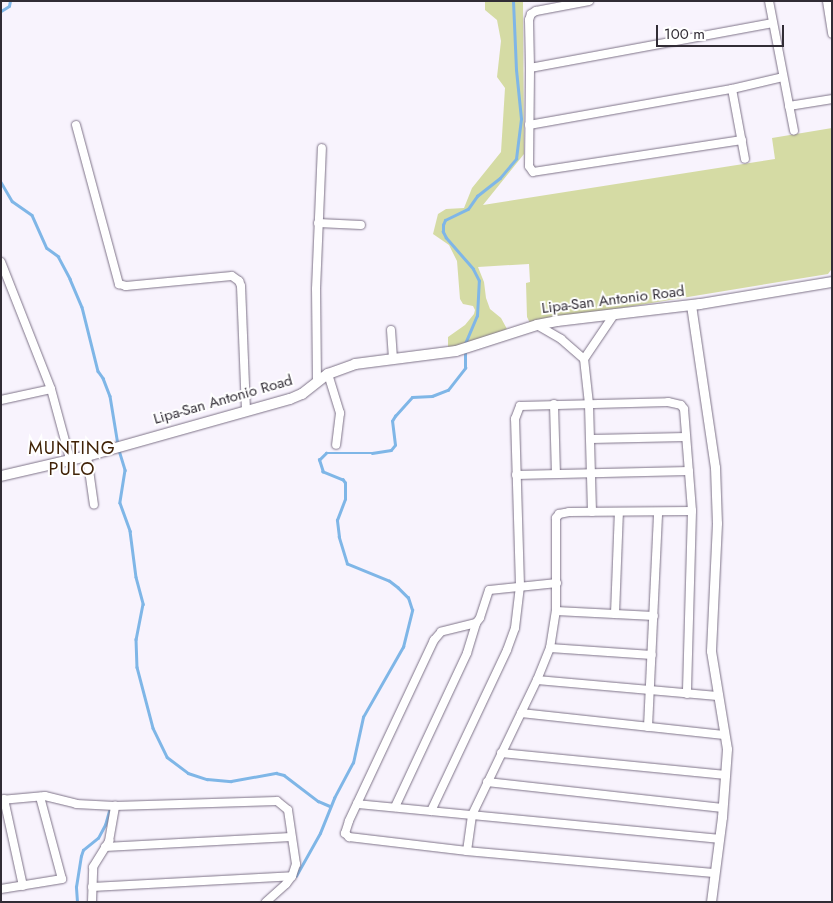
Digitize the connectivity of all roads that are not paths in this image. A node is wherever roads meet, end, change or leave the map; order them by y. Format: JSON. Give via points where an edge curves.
{"nodes":[{"id":1,"x":589,"y":1,"type":"edge"},
{"id":2,"x":769,"y":1,"type":"edge"},
{"id":3,"x":827,"y":1,"type":"edge"},
{"id":4,"x":773,"y":23,"type":"junction"},
{"id":5,"x":832,"y":34,"type":"edge"},
{"id":6,"x":530,"y":68,"type":"junction"},
{"id":7,"x":783,"y":77,"type":"junction"},
{"id":8,"x":732,"y":89,"type":"junction"},
{"id":9,"x":832,"y":99,"type":"edge"},
{"id":10,"x":789,"y":106,"type":"junction"},
{"id":11,"x":76,"y":124,"type":"dead end"},
{"id":12,"x":529,"y":125,"type":"junction"},
{"id":13,"x":794,"y":130,"type":"dead end"},
{"id":14,"x":742,"y":140,"type":"junction"},
{"id":15,"x":322,"y":148,"type":"dead end"},
{"id":16,"x":745,"y":159,"type":"dead end"},
{"id":17,"x":318,"y":223,"type":"junction"},
{"id":18,"x":361,"y":225,"type":"dead end"},
{"id":19,"x":1,"y":262,"type":"edge"},
{"id":20,"x":832,"y":282,"type":"edge"},
{"id":21,"x":691,"y":305,"type":"junction"},
{"id":22,"x":615,"y":313,"type":"junction"},
{"id":23,"x":537,"y":326,"type":"junction"},
{"id":24,"x":391,"y":330,"type":"dead end"},
{"id":25,"x":393,"y":359,"type":"junction"},
{"id":26,"x":584,"y":359,"type":"junction"},
{"id":27,"x":328,"y":374,"type":"junction"},
{"id":28,"x":317,"y":382,"type":"junction"},
{"id":29,"x":51,"y":389,"type":"junction"},
{"id":30,"x":1,"y":400,"type":"edge"},
{"id":31,"x":554,"y":404,"type":"junction"},
{"id":32,"x":589,"y":404,"type":"junction"},
{"id":33,"x":246,"y":411,"type":"junction"},
{"id":34,"x":686,"y":437,"type":"junction"},
{"id":35,"x":591,"y":440,"type":"junction"},
{"id":36,"x":336,"y":444,"type":"dead end"},
{"id":37,"x":87,"y":456,"type":"junction"},
{"id":38,"x":70,"y":459,"type":"junction"},
{"id":39,"x":689,"y":471,"type":"junction"},
{"id":40,"x":592,"y":473,"type":"junction"},
{"id":41,"x":556,"y":474,"type":"junction"},
{"id":42,"x":516,"y":475,"type":"junction"},
{"id":43,"x":1,"y":476,"type":"edge"},
{"id":44,"x":94,"y":505,"type":"dead end"},
{"id":45,"x":692,"y":511,"type":"junction"},
{"id":46,"x":592,"y":512,"type":"junction"},
{"id":47,"x":619,"y":512,"type":"junction"},
{"id":48,"x":658,"y":512,"type":"junction"},
{"id":49,"x":557,"y":583,"type":"junction"},
{"id":50,"x":520,"y":586,"type":"junction"},
{"id":51,"x":556,"y":611,"type":"junction"},
{"id":52,"x":615,"y":614,"type":"junction"},
{"id":53,"x":654,"y":616,"type":"junction"},
{"id":54,"x":476,"y":623,"type":"junction"},
{"id":55,"x":550,"y":648,"type":"junction"},
{"id":56,"x":652,"y":655,"type":"junction"},
{"id":57,"x":537,"y":680,"type":"junction"},
{"id":58,"x":650,"y":690,"type":"junction"},
{"id":59,"x":687,"y":694,"type":"junction"},
{"id":60,"x":717,"y":696,"type":"junction"},
{"id":61,"x":521,"y":713,"type":"junction"},
{"id":62,"x":648,"y":727,"type":"junction"},
{"id":63,"x":724,"y":735,"type":"junction"},
{"id":64,"x":501,"y":753,"type":"junction"},
{"id":65,"x":726,"y":775,"type":"junction"},
{"id":66,"x":487,"y":782,"type":"junction"},
{"id":67,"x":40,"y":797,"type":"junction"},
{"id":68,"x":2,"y":800,"type":"edge"},
{"id":69,"x":357,"y":804,"type":"junction"},
{"id":70,"x":115,"y":806,"type":"junction"},
{"id":71,"x":395,"y":808,"type":"junction"},
{"id":72,"x":723,"y":808,"type":"junction"},
{"id":73,"x":431,"y":811,"type":"junction"},
{"id":74,"x":472,"y":816,"type":"junction"},
{"id":75,"x":291,"y":837,"type":"junction"},
{"id":76,"x":719,"y":839,"type":"junction"},
{"id":77,"x":105,"y":847,"type":"junction"},
{"id":78,"x":467,"y":851,"type":"junction"},
{"id":79,"x":715,"y":873,"type":"junction"},
{"id":80,"x":292,"y":876,"type":"junction"},
{"id":81,"x":23,"y":886,"type":"junction"},
{"id":82,"x":92,"y":887,"type":"junction"},
{"id":83,"x":1,"y":890,"type":"edge"},
{"id":84,"x":92,"y":902,"type":"edge"},
{"id":85,"x":266,"y":902,"type":"edge"},
{"id":86,"x":711,"y":902,"type":"edge"}],
"edges":[{"from":1,"to":6,"type":"street","via":[[533,12],[529,20]]},
{"from":2,"to":4,"type":"street"},
{"from":3,"to":5,"type":"street"},
{"from":4,"to":6,"type":"street"},
{"from":4,"to":7,"type":"street"},
{"from":6,"to":12,"type":"street"},
{"from":7,"to":8,"type":"street"},
{"from":7,"to":10,"type":"street"},
{"from":8,"to":12,"type":"street"},
{"from":8,"to":14,"type":"street"},
{"from":9,"to":10,"type":"street"},
{"from":10,"to":13,"type":"street"},
{"from":11,"to":33,"type":"street","via":[[119,284],[232,276],[239,281]]},
{"from":12,"to":14,"type":"street","via":[[529,166],[533,172]]},
{"from":14,"to":16,"type":"street"},
{"from":15,"to":17,"type":"street"},
{"from":17,"to":18,"type":"street"},
{"from":17,"to":28,"type":"street"},
{"from":19,"to":29,"type":"street"},
{"from":20,"to":21,"type":"main road","name":"Lipa-San Antonio Road"},
{"from":21,"to":22,"type":"main road","name":"Lipa-San Antonio Road"},
{"from":21,"to":60,"type":"street","via":[[715,467],[717,523],[710,632]]},
{"from":22,"to":23,"type":"main road","name":"Lipa-San Antonio Road"},
{"from":22,"to":26,"type":"street"},
{"from":23,"to":25,"type":"main road","name":"Lipa-San Antonio Road","via":[[456,351]]},
{"from":23,"to":26,"type":"street","via":[[561,339]]},
{"from":24,"to":25,"type":"street"},
{"from":25,"to":27,"type":"main road","name":"Lipa-San Antonio Road","via":[[355,364]]},
{"from":26,"to":32,"type":"street"},
{"from":27,"to":28,"type":"main road","name":"Lipa-San Antonio Road"},
{"from":27,"to":36,"type":"street","via":[[340,413]]},
{"from":28,"to":33,"type":"main road","name":"Lipa-San Antonio Road","via":[[296,397]]},
{"from":29,"to":30,"type":"street"},
{"from":29,"to":38,"type":"street"},
{"from":31,"to":32,"type":"street"},
{"from":31,"to":41,"type":"street"},
{"from":31,"to":42,"type":"street","via":[[525,404],[516,412]]},
{"from":32,"to":34,"type":"street","via":[[675,402],[684,409]]},
{"from":32,"to":35,"type":"street"},
{"from":33,"to":37,"type":"main road","name":"Lipa-San Antonio Road"},
{"from":34,"to":35,"type":"street"},
{"from":34,"to":39,"type":"street"},
{"from":35,"to":40,"type":"street"},
{"from":37,"to":38,"type":"main road","name":"Lipa-San Antonio Road"},
{"from":37,"to":44,"type":"street"},
{"from":38,"to":43,"type":"main road","name":"Lipa-San Antonio Road"},
{"from":39,"to":40,"type":"street"},
{"from":39,"to":45,"type":"street"},
{"from":40,"to":41,"type":"street"},
{"from":40,"to":46,"type":"street"},
{"from":41,"to":42,"type":"street"},
{"from":42,"to":50,"type":"street"},
{"from":45,"to":48,"type":"street"},
{"from":45,"to":59,"type":"street"},
{"from":46,"to":47,"type":"street"},
{"from":46,"to":49,"type":"street","via":[[569,512],[556,518]]},
{"from":47,"to":48,"type":"street"},
{"from":47,"to":52,"type":"street"},
{"from":48,"to":53,"type":"street"},
{"from":49,"to":50,"type":"street"},
{"from":49,"to":51,"type":"street"},
{"from":50,"to":54,"type":"street","via":[[489,590]]},
{"from":50,"to":73,"type":"street","via":[[512,639]]},
{"from":51,"to":52,"type":"street"},
{"from":51,"to":55,"type":"street"},
{"from":52,"to":53,"type":"street"},
{"from":53,"to":56,"type":"street"},
{"from":54,"to":69,"type":"street","via":[[442,632],[434,640]]},
{"from":54,"to":71,"type":"street","via":[[467,653]]},
{"from":55,"to":56,"type":"street"},
{"from":55,"to":57,"type":"street"},
{"from":56,"to":58,"type":"street"},
{"from":57,"to":58,"type":"street"},
{"from":57,"to":61,"type":"street"},
{"from":58,"to":59,"type":"street"},
{"from":58,"to":62,"type":"street"},
{"from":59,"to":60,"type":"street"},
{"from":60,"to":63,"type":"street"},
{"from":61,"to":62,"type":"street"},
{"from":61,"to":64,"type":"street"},
{"from":62,"to":63,"type":"street"},
{"from":63,"to":65,"type":"street"},
{"from":64,"to":65,"type":"street"},
{"from":64,"to":66,"type":"street"},
{"from":65,"to":72,"type":"street"},
{"from":66,"to":72,"type":"street"},
{"from":66,"to":74,"type":"street"},
{"from":67,"to":68,"type":"street"},
{"from":67,"to":70,"type":"street","via":[[76,804]]},
{"from":67,"to":81,"type":"street","via":[[62,879]]},
{"from":68,"to":81,"type":"street"},
{"from":69,"to":71,"type":"street"},
{"from":69,"to":78,"type":"street","via":[[346,828],[345,833],[349,836]]},
{"from":70,"to":75,"type":"street","via":[[277,801],[288,810]]},
{"from":70,"to":77,"type":"street"},
{"from":71,"to":73,"type":"street"},
{"from":72,"to":76,"type":"street"},
{"from":73,"to":74,"type":"street"},
{"from":74,"to":76,"type":"street"},
{"from":74,"to":78,"type":"street"},
{"from":75,"to":77,"type":"street"},
{"from":75,"to":80,"type":"street","via":[[296,864]]},
{"from":76,"to":79,"type":"street"},
{"from":77,"to":82,"type":"street","via":[[93,867]]},
{"from":78,"to":79,"type":"street"},
{"from":79,"to":86,"type":"street"},
{"from":80,"to":82,"type":"street"},
{"from":80,"to":85,"type":"street"},
{"from":81,"to":83,"type":"street"},
{"from":82,"to":84,"type":"street"}]}
